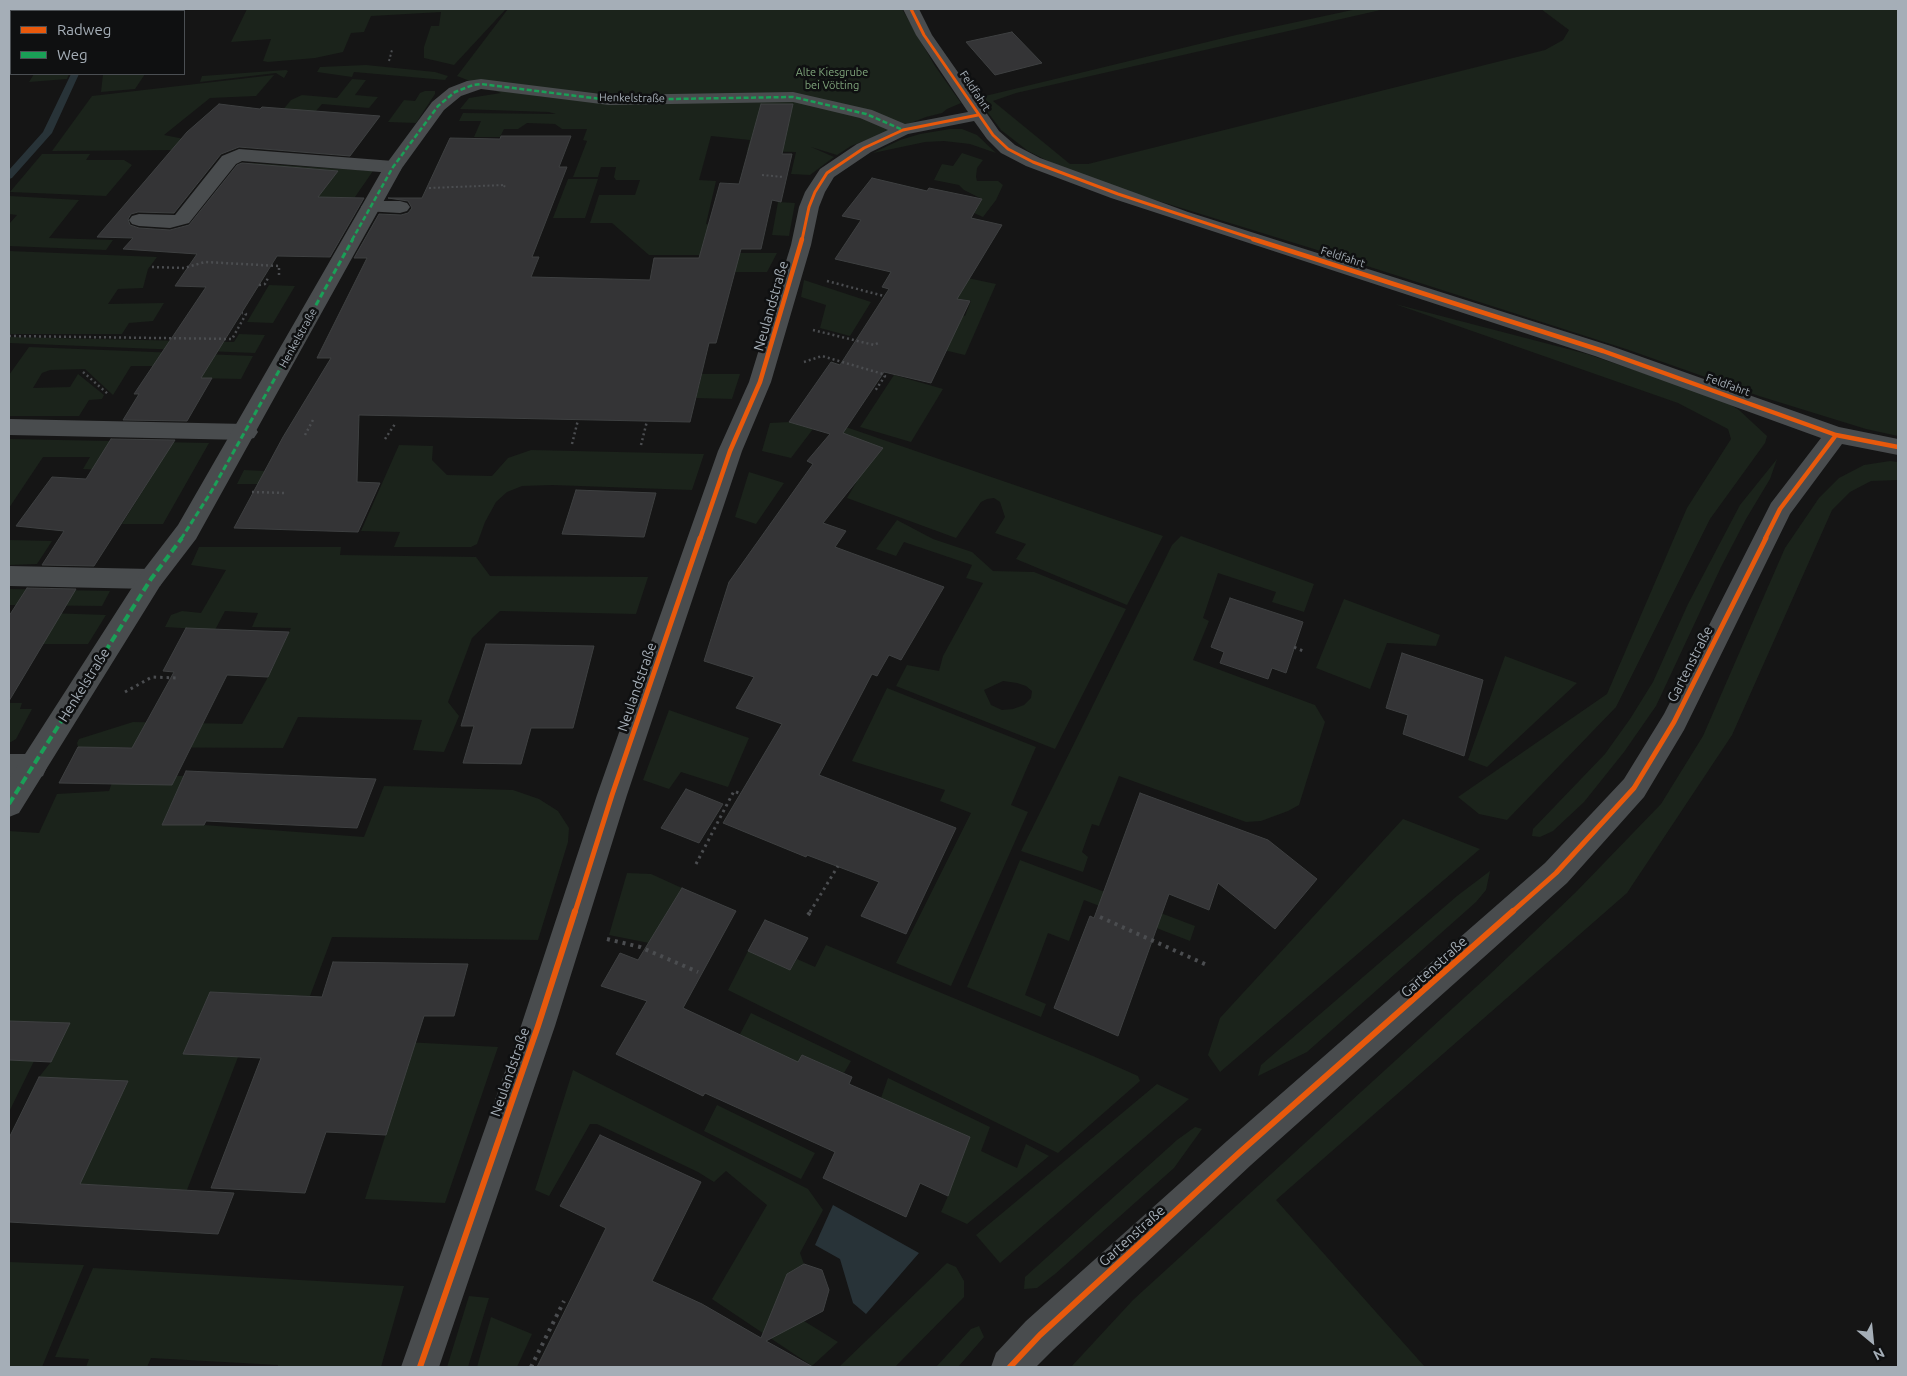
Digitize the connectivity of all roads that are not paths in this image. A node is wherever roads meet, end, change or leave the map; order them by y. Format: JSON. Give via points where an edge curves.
{"nodes":[{"id":1,"x":911,"y":9,"type":"edge"},
{"id":2,"x":978,"y":115,"type":"junction"},
{"id":3,"x":903,"y":130,"type":"junction"},
{"id":4,"x":393,"y":166,"type":"junction"},
{"id":5,"x":371,"y":207,"type":"junction"},
{"id":6,"x":400,"y":207,"type":"dead end"},
{"id":7,"x":139,"y":220,"type":"dead end"},
{"id":8,"x":9,"y":427,"type":"edge"},
{"id":9,"x":246,"y":432,"type":"junction"},
{"id":10,"x":1836,"y":435,"type":"junction"},
{"id":11,"x":1898,"y":447,"type":"edge"},
{"id":12,"x":9,"y":576,"type":"edge"},
{"id":13,"x":151,"y":579,"type":"junction"},
{"id":14,"x":21,"y":767,"type":"edge"},
{"id":15,"x":9,"y":804,"type":"edge"},
{"id":16,"x":420,"y":1367,"type":"edge"},
{"id":17,"x":1010,"y":1367,"type":"edge"}],
"edges":[{"from":1,"to":2,"type":"street","name":"Feldfahrt","via":[[924,35]]},
{"from":2,"to":3,"type":"street","name":"Neulandstraße"},
{"from":2,"to":10,"type":"street","name":"Feldfahrt","via":[[1008,149],[1033,162],[1118,194],[1603,351]]},
{"from":3,"to":4,"type":"street","name":"Henkelstraße","via":[[866,114],[792,97],[609,100],[473,84],[455,92],[438,106]]},
{"from":3,"to":16,"type":"street","name":"Neulandstraße","via":[[864,148],[833,168],[820,182],[809,207],[753,400],[730,451]]},
{"from":4,"to":5,"type":"street","name":"Henkelstraße"},
{"from":4,"to":7,"type":"street","via":[[239,155],[229,160],[182,218],[170,222]]},
{"from":5,"to":6,"type":"street"},
{"from":5,"to":9,"type":"street","name":"Henkelstraße"},
{"from":8,"to":9,"type":"street"},
{"from":9,"to":13,"type":"street","name":"Henkelstraße","via":[[187,532]]},
{"from":10,"to":11,"type":"street","name":"Feldfahrt"},
{"from":10,"to":17,"type":"street","name":"Gartenstraße","via":[[1780,509],[1674,722],[1634,788],[1556,872],[1240,1153],[1040,1335]]},
{"from":12,"to":13,"type":"street"},
{"from":13,"to":14,"type":"street","name":"Henkelstraße"},
{"from":14,"to":15,"type":"street","name":"Henkelstraße"}]}
